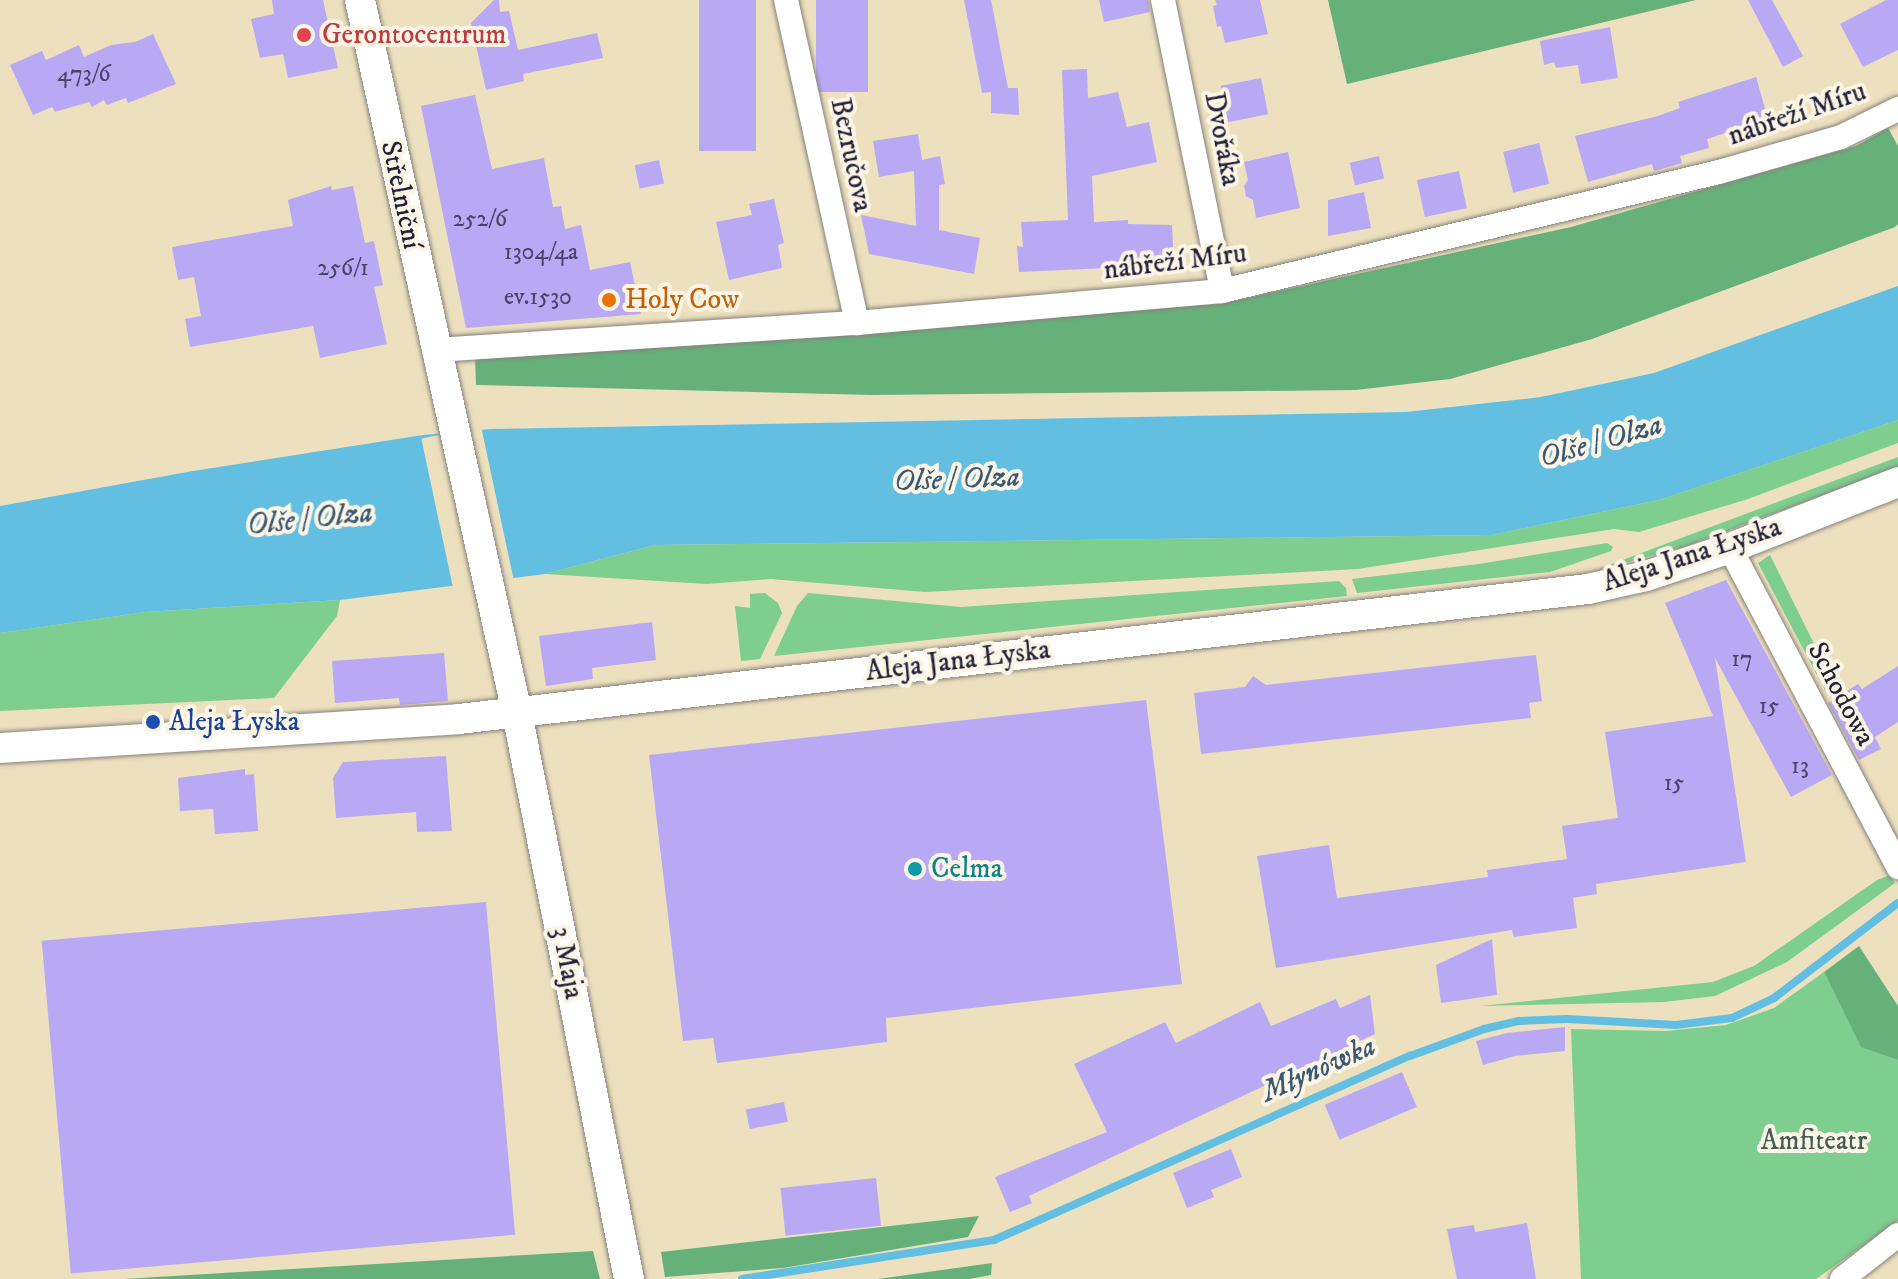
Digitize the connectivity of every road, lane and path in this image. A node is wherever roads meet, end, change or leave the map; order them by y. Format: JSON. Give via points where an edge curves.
{"nodes":[{"id":1,"x":360,"y":0,"type":"edge"},
{"id":2,"x":786,"y":0,"type":"edge"},
{"id":3,"x":1163,"y":0,"type":"edge"},
{"id":4,"x":1898,"y":109,"type":"edge"},
{"id":5,"x":1222,"y":291,"type":"junction"},
{"id":6,"x":857,"y":323,"type":"junction"},
{"id":7,"x":436,"y":350,"type":"junction"},
{"id":8,"x":1898,"y":482,"type":"edge"},
{"id":9,"x":1730,"y":548,"type":"junction"},
{"id":10,"x":501,"y":647,"type":"joint"},
{"id":11,"x":517,"y":713,"type":"junction"},
{"id":12,"x":0,"y":748,"type":"edge"},
{"id":13,"x":1898,"y":867,"type":"edge"},
{"id":14,"x":1898,"y":1235,"type":"edge"},
{"id":15,"x":628,"y":1274,"type":"edge"},
{"id":16,"x":1842,"y":1279,"type":"edge"}],
"edges":[{"from":1,"to":7,"type":"street","name":"Střelniční"},
{"from":2,"to":6,"type":"street","name":"Bezručova"},
{"from":3,"to":5,"type":"street","name":"Dvořáka"},
{"from":4,"to":5,"type":"street","name":"nábřeží Míru","via":[[1841,137],[1719,172]]},
{"from":5,"to":6,"type":"street","name":"nábřeží Míru"},
{"from":6,"to":7,"type":"street","name":"nábřeží Míru"},
{"from":7,"to":10,"type":"street","name":"Střelniční"},
{"from":8,"to":9,"type":"street","name":"Aleja Jana Łyska"},
{"from":9,"to":11,"type":"street","name":"Aleja Jana Łyska","via":[[1588,589]]},
{"from":9,"to":13,"type":"street","name":"Schodowa"},
{"from":10,"to":11,"type":"street","name":"3 Maja"},
{"from":11,"to":12,"type":"street","name":"Aleja Jana Łyska"},
{"from":11,"to":15,"type":"street","name":"3 Maja"},
{"from":14,"to":16,"type":"street"}]}
